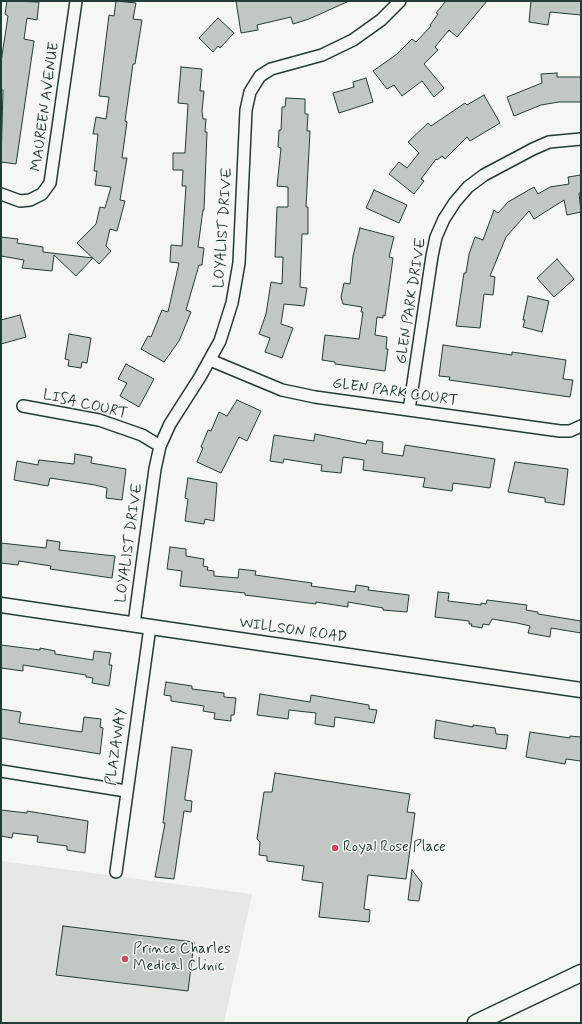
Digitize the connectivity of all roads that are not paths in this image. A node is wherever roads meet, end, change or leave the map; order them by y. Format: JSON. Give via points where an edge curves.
{"nodes":[{"id":1,"x":76,"y":1,"type":"edge"},
{"id":2,"x":400,"y":1,"type":"edge"},
{"id":3,"x":581,"y":138,"type":"edge"},
{"id":4,"x":1,"y":194,"type":"edge"},
{"id":5,"x":210,"y":360,"type":"junction"},
{"id":6,"x":23,"y":406,"type":"dead end"},
{"id":7,"x":410,"y":410,"type":"junction"},
{"id":8,"x":581,"y":426,"type":"edge"},
{"id":9,"x":160,"y":446,"type":"junction"},
{"id":10,"x":1,"y":605,"type":"edge"},
{"id":11,"x":134,"y":624,"type":"junction"},
{"id":12,"x":150,"y":627,"type":"junction"},
{"id":13,"x":581,"y":690,"type":"edge"},
{"id":14,"x":1,"y":771,"type":"edge"},
{"id":15,"x":126,"y":791,"type":"junction"},
{"id":16,"x":116,"y":872,"type":"dead end"},
{"id":17,"x":581,"y":972,"type":"edge"},
{"id":18,"x":476,"y":1023,"type":"edge"}],
"edges":[{"from":1,"to":4,"type":"street","name":"MAUREEN AVENUE","via":[[50,183],[42,194],[30,200],[20,200]]},
{"from":2,"to":5,"type":"street","name":"LOYALIST DRIVE","via":[[381,20],[353,40],[322,55],[271,69],[260,76],[252,86],[246,110],[240,263],[227,321]]},
{"from":3,"to":7,"type":"street","name":"GLEN PARK DRIVE","via":[[538,146],[484,175],[460,197],[444,219],[436,237],[432,256]]},
{"from":5,"to":7,"type":"street","name":"GLEN PARK COURT","via":[[293,393]]},
{"from":5,"to":9,"type":"street","name":"LOYALIST DRIVE","via":[[170,424]]},
{"from":6,"to":9,"type":"street","name":"LISA COURT","via":[[99,420],[142,435]]},
{"from":7,"to":8,"type":"street","name":"GLEN PARK COURT","via":[[560,431],[570,431]]},
{"from":9,"to":11,"type":"street","name":"LOYALIST DRIVE"},
{"from":10,"to":11,"type":"street","name":"WILLSON ROAD"},
{"from":11,"to":12,"type":"street","name":"WILLSON ROAD"},
{"from":12,"to":13,"type":"street","name":"WILLSON ROAD"},
{"from":12,"to":15,"type":"street","name":"PLAZAWAY"},
{"from":14,"to":15,"type":"street"},
{"from":15,"to":16,"type":"street","name":"PLAZAWAY"},
{"from":17,"to":18,"type":"main road"}]}
